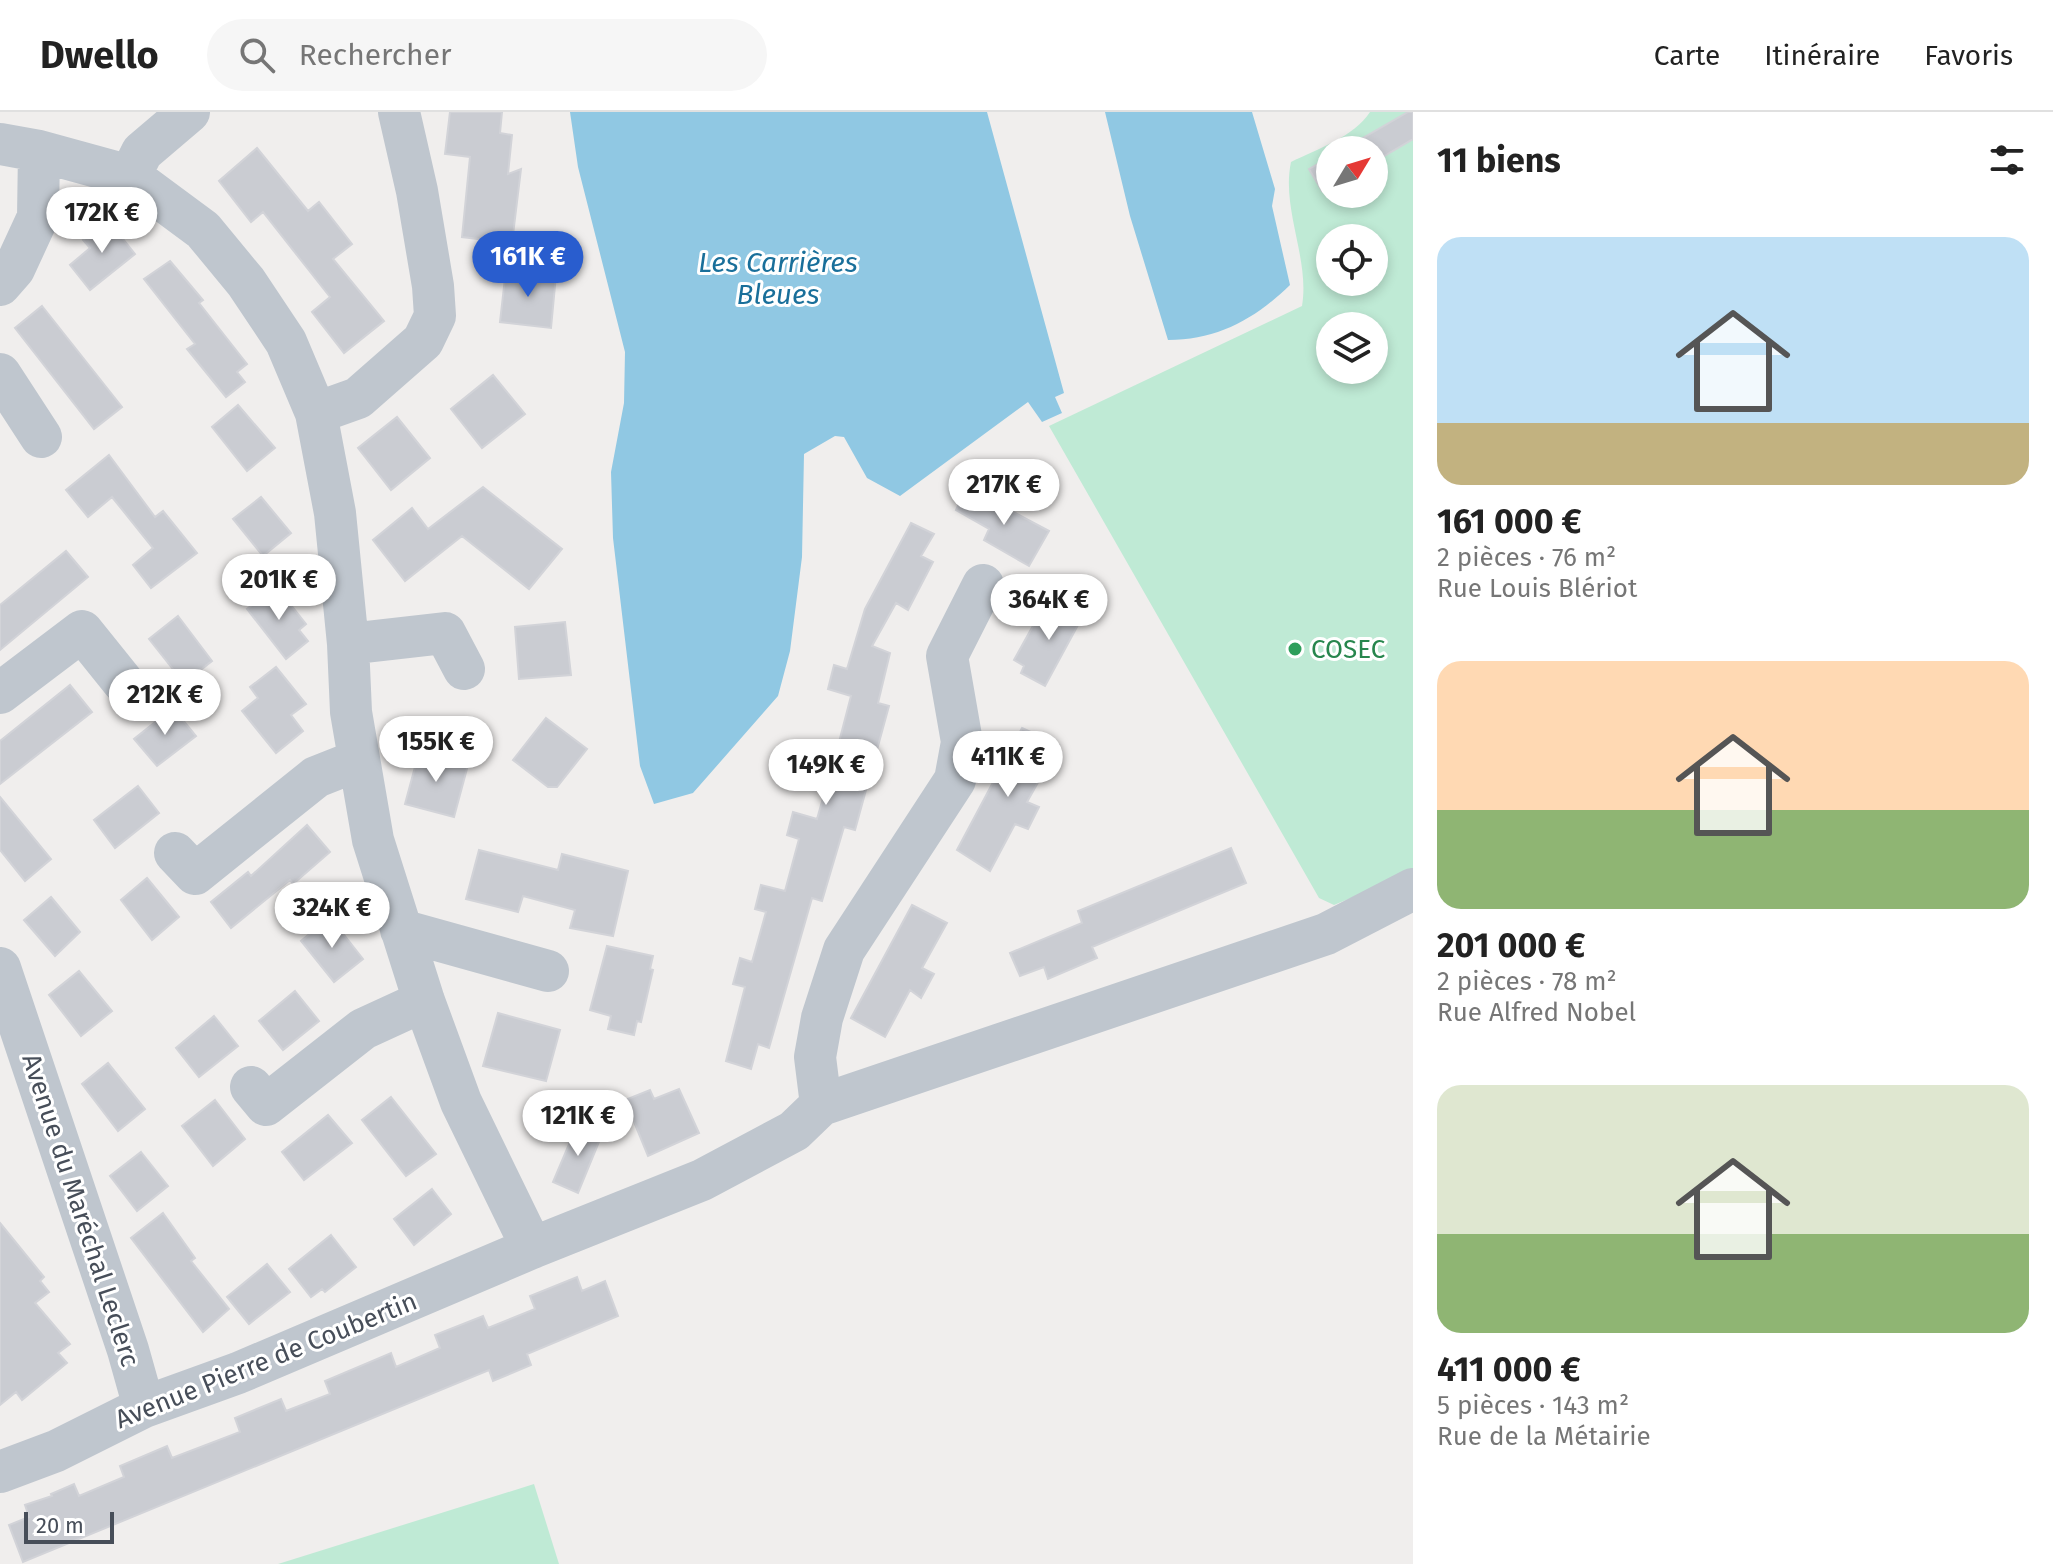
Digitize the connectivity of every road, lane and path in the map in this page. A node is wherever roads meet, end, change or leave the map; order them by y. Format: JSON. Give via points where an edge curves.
{"nodes":[{"id":1,"x":189,"y":112,"type":"edge"},
{"id":2,"x":399,"y":112,"type":"edge"},
{"id":3,"x":20,"y":147,"type":"edge"},
{"id":4,"x":130,"y":176,"type":"junction"},
{"id":5,"x":0,"y":285,"type":"edge"},
{"id":6,"x":0,"y":374,"type":"edge"},
{"id":7,"x":316,"y":413,"type":"junction"},
{"id":8,"x":41,"y":437,"type":"dead end"},
{"id":9,"x":983,"y":585,"type":"dead end"},
{"id":10,"x":348,"y":644,"type":"junction"},
{"id":11,"x":464,"y":669,"type":"dead end"},
{"id":12,"x":123,"y":682,"type":"dead end"},
{"id":13,"x":0,"y":693,"type":"edge"},
{"id":14,"x":359,"y":760,"type":"junction"},
{"id":15,"x":175,"y":853,"type":"dead end"},
{"id":16,"x":1413,"y":889,"type":"edge"},
{"id":17,"x":401,"y":930,"type":"junction"},
{"id":18,"x":0,"y":968,"type":"edge"},
{"id":19,"x":548,"y":971,"type":"dead end"},
{"id":20,"x":424,"y":1001,"type":"junction"},
{"id":21,"x":251,"y":1087,"type":"dead end"},
{"id":22,"x":821,"y":1105,"type":"junction"},
{"id":23,"x":532,"y":1248,"type":"junction"},
{"id":24,"x":144,"y":1407,"type":"junction"},
{"id":25,"x":0,"y":1472,"type":"edge"}],
"edges":[{"from":1,"to":4,"type":"street","via":[[142,152]]},
{"from":2,"to":7,"type":"street","via":[[435,316],[423,341],[358,398]]},
{"from":3,"to":4,"type":"street"},
{"from":3,"to":5,"type":"street","via":[[38,217],[14,269]]},
{"from":4,"to":7,"type":"street","via":[[203,230],[246,282],[286,342]]},
{"from":6,"to":8,"type":"street"},
{"from":7,"to":10,"type":"street","via":[[335,513]]},
{"from":9,"to":22,"type":"street","via":[[947,656],[962,742],[955,780],[844,950],[815,1057]]},
{"from":10,"to":11,"type":"street","via":[[445,633]]},
{"from":10,"to":14,"type":"street"},
{"from":12,"to":13,"type":"street","via":[[82,631]]},
{"from":14,"to":15,"type":"street","via":[[316,777],[195,874]]},
{"from":14,"to":17,"type":"street","via":[[373,840]]},
{"from":16,"to":22,"type":"street","via":[[1326,934]]},
{"from":17,"to":19,"type":"street"},
{"from":17,"to":20,"type":"street"},
{"from":18,"to":24,"type":"street","name":"Avenue du Maréchal Leclerc"},
{"from":20,"to":21,"type":"street","via":[[363,1029],[266,1105]]},
{"from":20,"to":23,"type":"street","via":[[461,1102]]},
{"from":22,"to":23,"type":"street","name":"Avenue Pierre de Coubertin","via":[[794,1131],[745,1159]]},
{"from":23,"to":24,"type":"street","name":"Avenue Pierre de Coubertin","via":[[277,1357]]},
{"from":24,"to":25,"type":"street","name":"Avenue Pierre de Coubertin"}]}
